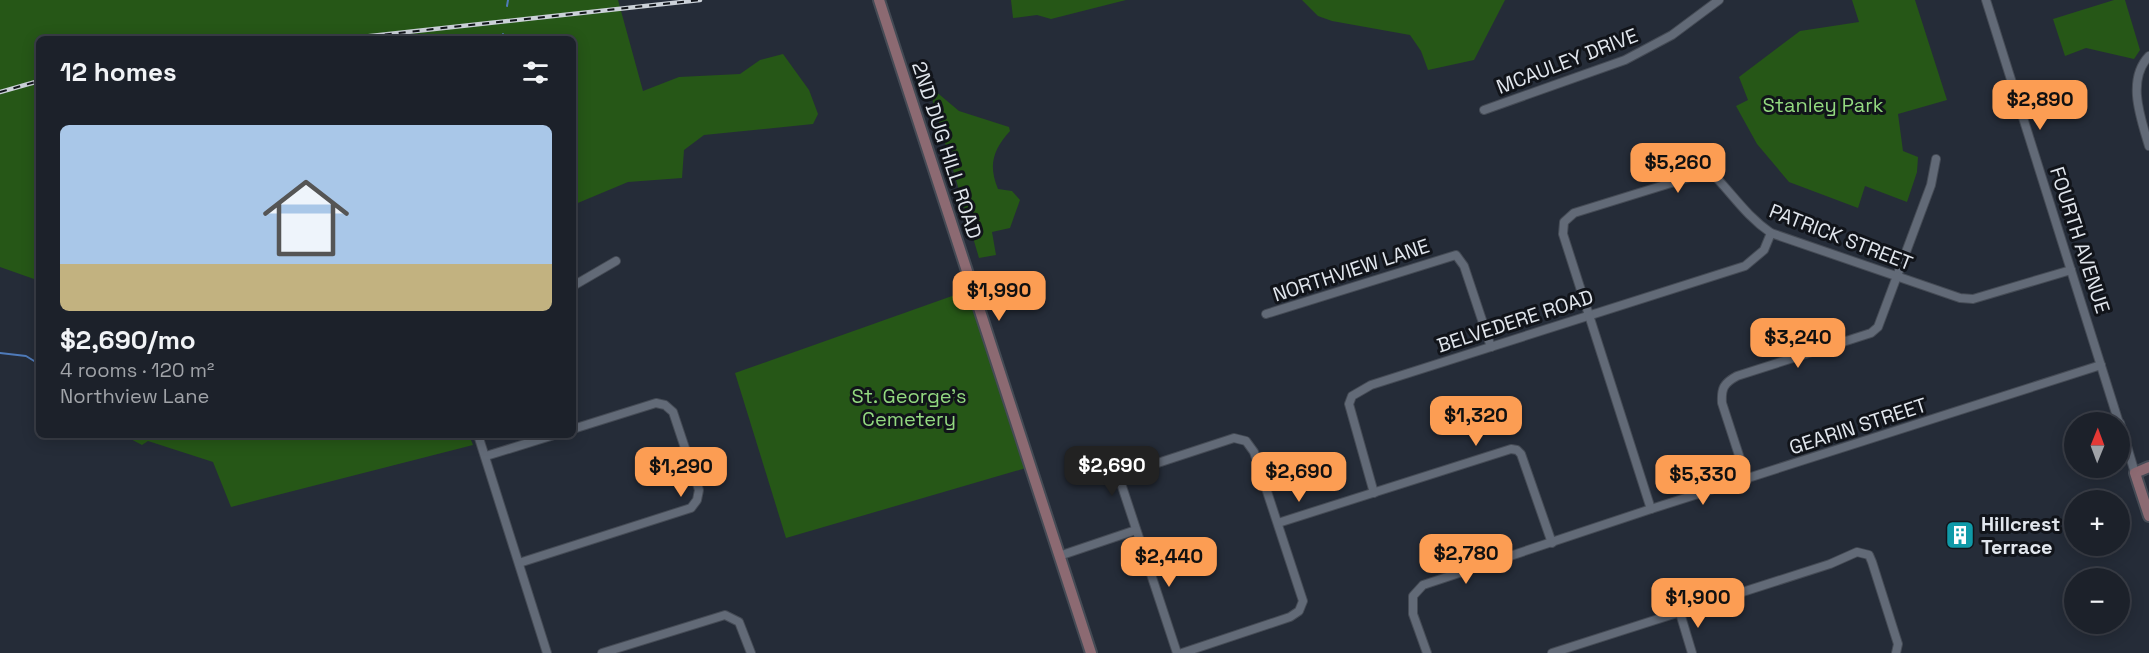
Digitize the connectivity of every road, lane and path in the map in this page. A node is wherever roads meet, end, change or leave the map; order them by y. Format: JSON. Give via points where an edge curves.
{"nodes":[{"id":1,"x":879,"y":0,"type":"edge"},
{"id":2,"x":1719,"y":0,"type":"edge"},
{"id":3,"x":1986,"y":0,"type":"edge"},
{"id":4,"x":2149,"y":56,"type":"edge"},
{"id":5,"x":1484,"y":110,"type":"dead end"},
{"id":6,"x":2149,"y":146,"type":"edge"},
{"id":7,"x":1936,"y":159,"type":"dead end"},
{"id":8,"x":1771,"y":233,"type":"junction"},
{"id":9,"x":616,"y":261,"type":"dead end"},
{"id":10,"x":2071,"y":270,"type":"junction"},
{"id":11,"x":1898,"y":277,"type":"junction"},
{"id":12,"x":576,"y":284,"type":"edge"},
{"id":13,"x":1266,"y":314,"type":"dead end"},
{"id":14,"x":1588,"y":315,"type":"junction"},
{"id":15,"x":1491,"y":347,"type":"junction"},
{"id":16,"x":2101,"y":365,"type":"junction"},
{"id":17,"x":2116,"y":412,"type":"edge"},
{"id":18,"x":576,"y":428,"type":"edge"},
{"id":19,"x":479,"y":438,"type":"edge"},
{"id":20,"x":544,"y":438,"type":"edge"},
{"id":21,"x":486,"y":456,"type":"junction"},
{"id":22,"x":1112,"y":456,"type":"dead end"},
{"id":23,"x":2130,"y":457,"type":"edge"},
{"id":24,"x":2149,"y":467,"type":"edge"},
{"id":25,"x":2135,"y":473,"type":"junction"},
{"id":26,"x":1119,"y":476,"type":"junction"},
{"id":27,"x":1747,"y":480,"type":"junction"},
{"id":28,"x":1374,"y":493,"type":"junction"},
{"id":29,"x":1651,"y":508,"type":"junction"},
{"id":30,"x":2149,"y":516,"type":"edge"},
{"id":31,"x":1278,"y":523,"type":"junction"},
{"id":32,"x":1136,"y":530,"type":"junction"},
{"id":33,"x":1552,"y":543,"type":"junction"},
{"id":34,"x":1059,"y":556,"type":"junction"},
{"id":35,"x":519,"y":563,"type":"junction"},
{"id":36,"x":1680,"y":613,"type":"junction"},
{"id":37,"x":547,"y":653,"type":"edge"},
{"id":38,"x":602,"y":653,"type":"edge"},
{"id":39,"x":751,"y":653,"type":"edge"},
{"id":40,"x":1091,"y":653,"type":"edge"},
{"id":41,"x":1177,"y":653,"type":"edge"},
{"id":42,"x":1182,"y":653,"type":"edge"},
{"id":43,"x":1427,"y":653,"type":"edge"},
{"id":44,"x":1552,"y":653,"type":"edge"},
{"id":45,"x":1692,"y":653,"type":"edge"},
{"id":46,"x":1896,"y":653,"type":"edge"}],
"edges":[{"from":1,"to":34,"type":"street","name":"2ND DUG HILL ROAD"},
{"from":2,"to":5,"type":"street","name":"MCAULEY DRIVE","via":[[1672,35],[1625,60]]},
{"from":3,"to":10,"type":"street","name":"FOURTH AVENUE"},
{"from":4,"to":6,"type":"street","via":[[2136,86]]},
{"from":7,"to":11,"type":"street","via":[[1931,185]]},
{"from":8,"to":11,"type":"street","name":"PATRICK STREET"},
{"from":8,"to":14,"type":"street","name":"BELVEDERE ROAD","via":[[1764,250],[1745,266]]},
{"from":8,"to":14,"type":"street","name":"PATRICK STREET","via":[[1751,219],[1710,171],[1574,213],[1564,222],[1564,231]]},
{"from":9,"to":12,"type":"street"},
{"from":10,"to":11,"type":"street","name":"PATRICK STREET","via":[[1973,299]]},
{"from":10,"to":16,"type":"street","name":"FOURTH AVENUE"},
{"from":11,"to":27,"type":"street","via":[[1883,320],[1870,333],[1726,382],[1722,403]]},
{"from":13,"to":15,"type":"street","name":"NORTHVIEW LANE","via":[[1456,255],[1464,266]]},
{"from":14,"to":15,"type":"street","name":"BELVEDERE ROAD"},
{"from":14,"to":29,"type":"street"},
{"from":15,"to":28,"type":"street","name":"BELVEDERE ROAD","via":[[1371,385],[1352,396],[1349,404]]},
{"from":16,"to":17,"type":"street","name":"FOURTH AVENUE"},
{"from":16,"to":27,"type":"street","name":"GEARIN STREET"},
{"from":18,"to":35,"type":"street","via":[[656,403],[665,405],[673,412],[692,468],[699,490],[697,500],[691,508]]},
{"from":19,"to":21,"type":"street"},
{"from":20,"to":21,"type":"street"},
{"from":21,"to":35,"type":"street"},
{"from":22,"to":26,"type":"street"},
{"from":23,"to":25,"type":"street","name":"FOURTH AVENUE"},
{"from":24,"to":25,"type":"street"},
{"from":25,"to":30,"type":"street","name":"FOURTH AVENUE"},
{"from":26,"to":31,"type":"street","via":[[1234,438],[1246,441],[1254,452]]},
{"from":26,"to":32,"type":"street"},
{"from":27,"to":29,"type":"street","name":"GEARIN STREET"},
{"from":28,"to":31,"type":"street"},
{"from":28,"to":33,"type":"street","via":[[1517,450]]},
{"from":29,"to":33,"type":"street","name":"GEARIN STREET"},
{"from":31,"to":42,"type":"street","via":[[1303,601],[1299,611],[1290,618]]},
{"from":32,"to":34,"type":"street"},
{"from":32,"to":41,"type":"street"},
{"from":33,"to":43,"type":"street","name":"GEARIN STREET","via":[[1417,589],[1413,614]]},
{"from":34,"to":40,"type":"street","name":"2ND DUG HILL ROAD"},
{"from":35,"to":37,"type":"street"},
{"from":36,"to":44,"type":"street"},
{"from":36,"to":45,"type":"street"},
{"from":36,"to":46,"type":"street","via":[[1864,552],[1872,562],[1898,644]]},
{"from":38,"to":39,"type":"street","via":[[725,615],[739,622]]}]}
